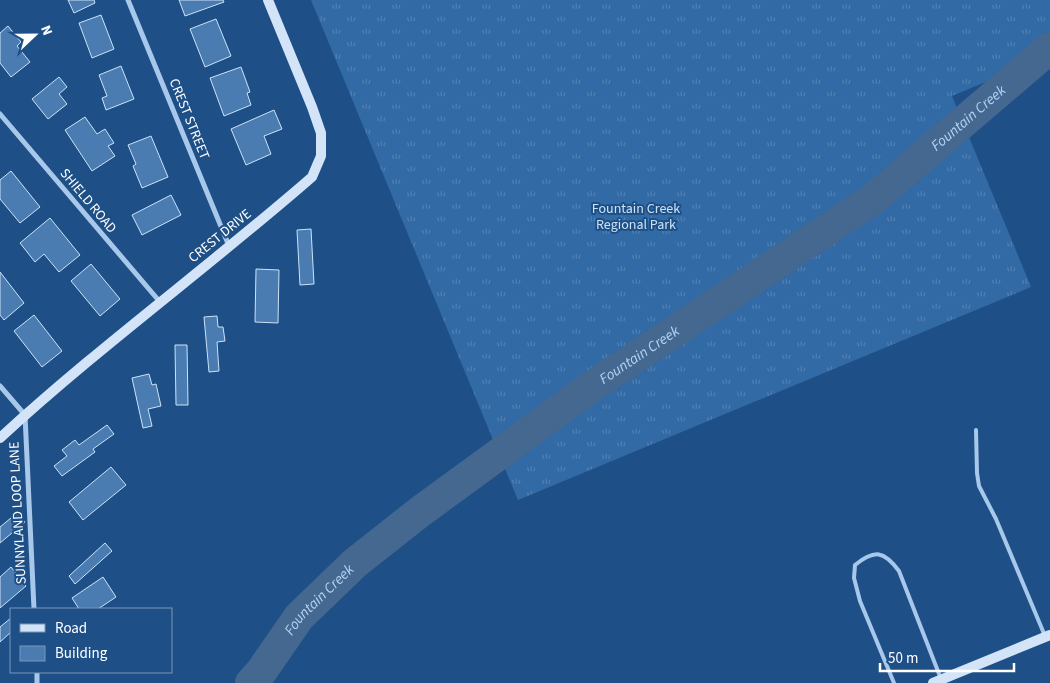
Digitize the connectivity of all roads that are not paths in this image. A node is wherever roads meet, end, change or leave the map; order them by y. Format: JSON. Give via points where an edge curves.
{"nodes":[{"id":1,"x":128,"y":0,"type":"edge"},
{"id":2,"x":268,"y":0,"type":"edge"},
{"id":3,"x":0,"y":114,"type":"edge"},
{"id":4,"x":229,"y":247,"type":"junction"},
{"id":5,"x":160,"y":302,"type":"junction"},
{"id":6,"x":0,"y":386,"type":"edge"},
{"id":7,"x":25,"y":415,"type":"junction"},
{"id":8,"x":976,"y":430,"type":"dead end"},
{"id":9,"x":0,"y":438,"type":"edge"},
{"id":10,"x":34,"y":608,"type":"edge"},
{"id":11,"x":1048,"y":636,"type":"edge"},
{"id":12,"x":939,"y":682,"type":"edge"},
{"id":13,"x":894,"y":683,"type":"edge"}],
"edges":[{"from":1,"to":4,"type":"street","name":"CREST STREET"},
{"from":2,"to":4,"type":"street","name":"CREST DRIVE","via":[[321,133],[320,156],[312,177]]},
{"from":3,"to":5,"type":"street","name":"SHIELD ROAD"},
{"from":4,"to":5,"type":"street","name":"CREST DRIVE"},
{"from":5,"to":7,"type":"street","name":"CREST DRIVE"},
{"from":6,"to":7,"type":"street"},
{"from":7,"to":9,"type":"street","name":"CREST DRIVE"},
{"from":7,"to":10,"type":"street","name":"SUNNYLAND LOOP LANE"},
{"from":8,"to":11,"type":"lane","via":[[980,486]]},
{"from":11,"to":12,"type":"street"},
{"from":12,"to":13,"type":"lane","via":[[899,571],[889,558],[877,554],[865,557],[855,565],[854,578],[860,601]]}]}
